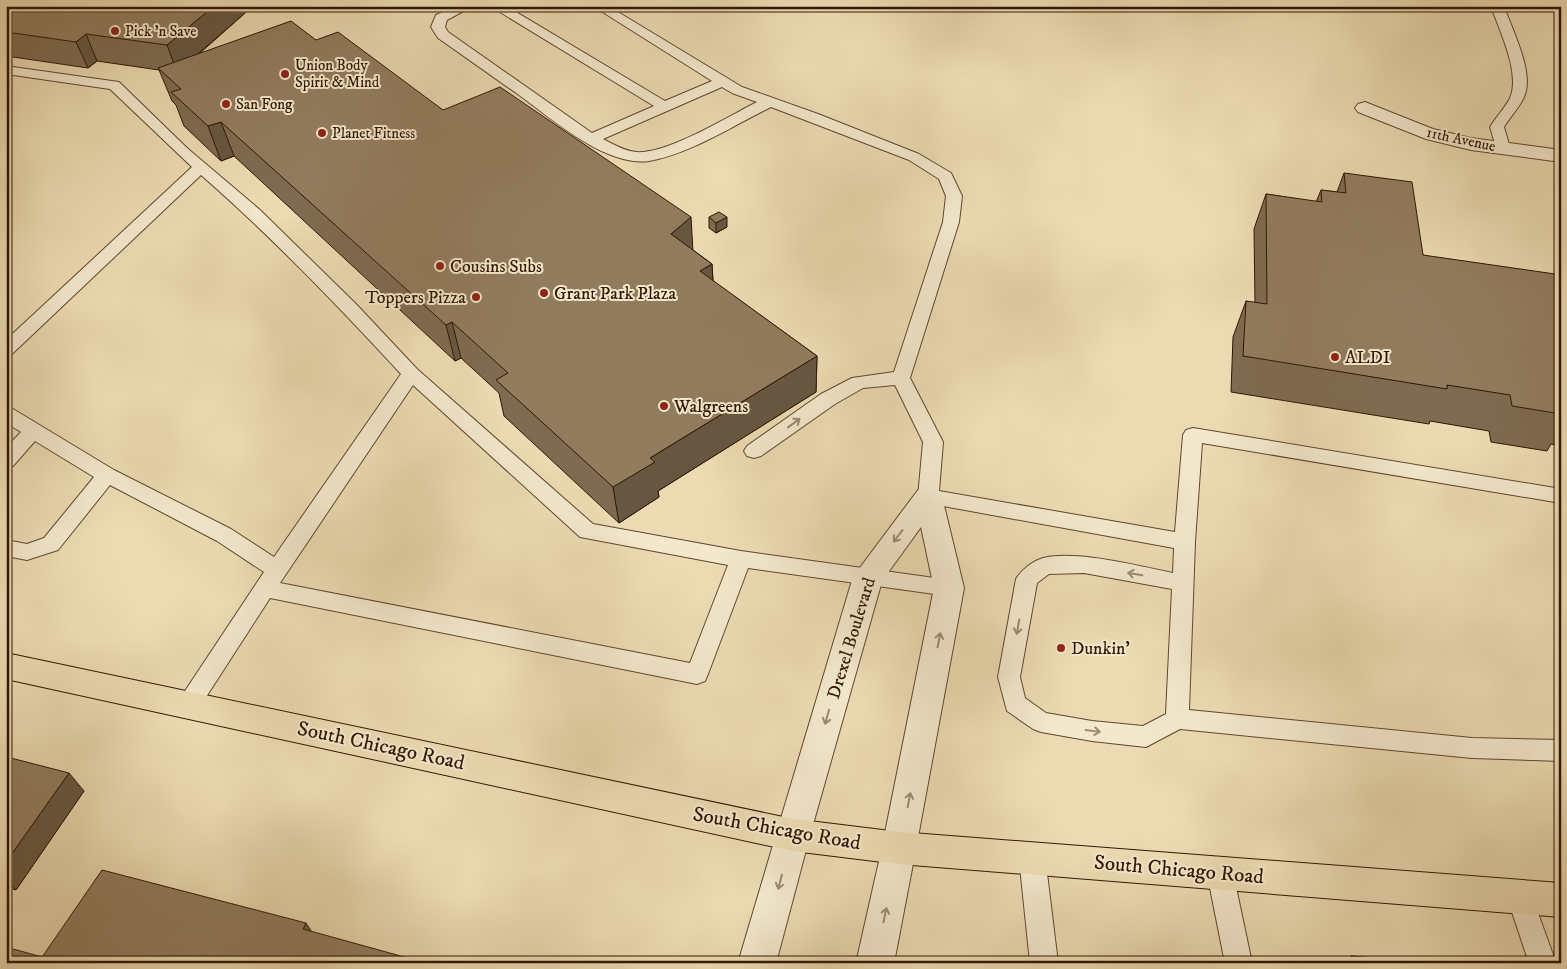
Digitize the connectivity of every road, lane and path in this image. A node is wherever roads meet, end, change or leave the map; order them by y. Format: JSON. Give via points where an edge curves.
{"nodes":[{"id":1,"x":467,"y":6,"type":"edge"},
{"id":2,"x":496,"y":6,"type":"edge"},
{"id":3,"x":599,"y":6,"type":"edge"},
{"id":4,"x":1497,"y":6,"type":"edge"},
{"id":5,"x":6,"y":70,"type":"edge"},
{"id":6,"x":723,"y":81,"type":"junction"},
{"id":7,"x":769,"y":102,"type":"junction"},
{"id":8,"x":665,"y":107,"type":"junction"},
{"id":9,"x":1365,"y":108,"type":"dead end"},
{"id":10,"x":591,"y":139,"type":"junction"},
{"id":11,"x":1502,"y":148,"type":"junction"},
{"id":12,"x":1561,"y":156,"type":"edge"},
{"id":13,"x":201,"y":167,"type":"junction"},
{"id":14,"x":6,"y":350,"type":"edge"},
{"id":15,"x":411,"y":373,"type":"junction"},
{"id":16,"x":901,"y":378,"type":"junction"},
{"id":17,"x":6,"y":414,"type":"edge"},
{"id":18,"x":33,"y":431,"type":"junction"},
{"id":19,"x":754,"y":451,"type":"dead end"},
{"id":20,"x":6,"y":461,"type":"edge"},
{"id":21,"x":107,"y":475,"type":"junction"},
{"id":22,"x":1561,"y":496,"type":"edge"},
{"id":23,"x":928,"y":497,"type":"junction"},
{"id":24,"x":1185,"y":542,"type":"junction"},
{"id":25,"x":6,"y":548,"type":"edge"},
{"id":26,"x":741,"y":559,"type":"junction"},
{"id":27,"x":278,"y":570,"type":"junction"},
{"id":28,"x":868,"y":576,"type":"junction"},
{"id":29,"x":1183,"y":583,"type":"junction"},
{"id":30,"x":949,"y":588,"type":"junction"},
{"id":31,"x":264,"y":589,"type":"junction"},
{"id":32,"x":6,"y":666,"type":"edge"},
{"id":33,"x":189,"y":704,"type":"junction"},
{"id":34,"x":1177,"y":719,"type":"junction"},
{"id":35,"x":1561,"y":752,"type":"edge"},
{"id":36,"x":793,"y":835,"type":"junction"},
{"id":37,"x":899,"y":848,"type":"junction"},
{"id":38,"x":1032,"y":857,"type":"junction"},
{"id":39,"x":1220,"y":872,"type":"junction"},
{"id":40,"x":1520,"y":897,"type":"junction"},
{"id":41,"x":1561,"y":900,"type":"edge"},
{"id":42,"x":757,"y":963,"type":"edge"},
{"id":43,"x":875,"y":963,"type":"edge"},
{"id":44,"x":1044,"y":963,"type":"edge"},
{"id":45,"x":1239,"y":963,"type":"edge"},
{"id":46,"x":1543,"y":963,"type":"edge"}],
"edges":[{"from":1,"to":10,"type":"lane","via":[[441,18],[438,27],[442,35]]},
{"from":2,"to":8,"type":"lane"},
{"from":3,"to":6,"type":"lane"},
{"from":4,"to":11,"type":"lane","via":[[1519,73],[1520,87],[1518,97],[1497,127]]},
{"from":5,"to":13,"type":"lane","via":[[114,86]]},
{"from":6,"to":7,"type":"lane"},
{"from":6,"to":8,"type":"lane"},
{"from":7,"to":10,"type":"lane","via":[[659,155],[639,158],[617,152]]},
{"from":7,"to":16,"type":"lane","via":[[914,157],[946,176],[954,196],[951,222]]},
{"from":8,"to":10,"type":"lane"},
{"from":9,"to":11,"type":"street","name":"11th Avenue","via":[[1426,133]]},
{"from":11,"to":12,"type":"street","name":"11th Avenue"},
{"from":13,"to":14,"type":"lane"},
{"from":13,"to":15,"type":"lane","via":[[254,213]]},
{"from":15,"to":26,"type":"lane","via":[[587,531]]},
{"from":15,"to":27,"type":"lane"},
{"from":19,"to":16,"type":"lane","one_way":true,"via":[[828,398],[859,382]]},
{"from":16,"to":23,"type":"lane","via":[[933,442]]},
{"from":17,"to":18,"type":"lane"},
{"from":18,"to":20,"type":"lane"},
{"from":18,"to":21,"type":"lane"},
{"from":21,"to":25,"type":"lane","via":[[50,544],[27,552]]},
{"from":21,"to":27,"type":"lane","via":[[224,535]]},
{"from":22,"to":24,"type":"lane","via":[[1193,435]]},
{"from":23,"to":24,"type":"lane"},
{"from":23,"to":28,"type":"street","name":"Drexel Boulevard","one_way":true},
{"from":23,"to":30,"type":"street"},
{"from":24,"to":29,"type":"lane"},
{"from":26,"to":28,"type":"lane"},
{"from":26,"to":31,"type":"lane","via":[[697,674]]},
{"from":27,"to":31,"type":"lane"},
{"from":28,"to":30,"type":"lane"},
{"from":28,"to":36,"type":"street","name":"Drexel Boulevard","one_way":true},
{"from":29,"to":34,"type":"lane"},
{"from":29,"to":34,"type":"lane","one_way":true,"via":[[1084,565],[1045,566],[1027,579],[1009,677],[1015,704],[1041,722],[1146,737]]},
{"from":37,"to":30,"type":"street","one_way":true},
{"from":31,"to":33,"type":"lane"},
{"from":32,"to":33,"type":"main road","name":"South Chicago Road"},
{"from":33,"to":36,"type":"main road","name":"South Chicago Road"},
{"from":34,"to":35,"type":"lane","via":[[1472,748]]},
{"from":36,"to":37,"type":"main road","name":"South Chicago Road"},
{"from":36,"to":42,"type":"street","name":"Drexel Boulevard","one_way":true},
{"from":37,"to":38,"type":"main road","name":"South Chicago Road"},
{"from":43,"to":37,"type":"street","one_way":true},
{"from":38,"to":39,"type":"main road","name":"South Chicago Road"},
{"from":38,"to":44,"type":"lane"},
{"from":39,"to":40,"type":"main road","name":"South Chicago Road"},
{"from":39,"to":45,"type":"lane"},
{"from":40,"to":41,"type":"main road","name":"South Chicago Road"},
{"from":40,"to":46,"type":"lane"}]}
